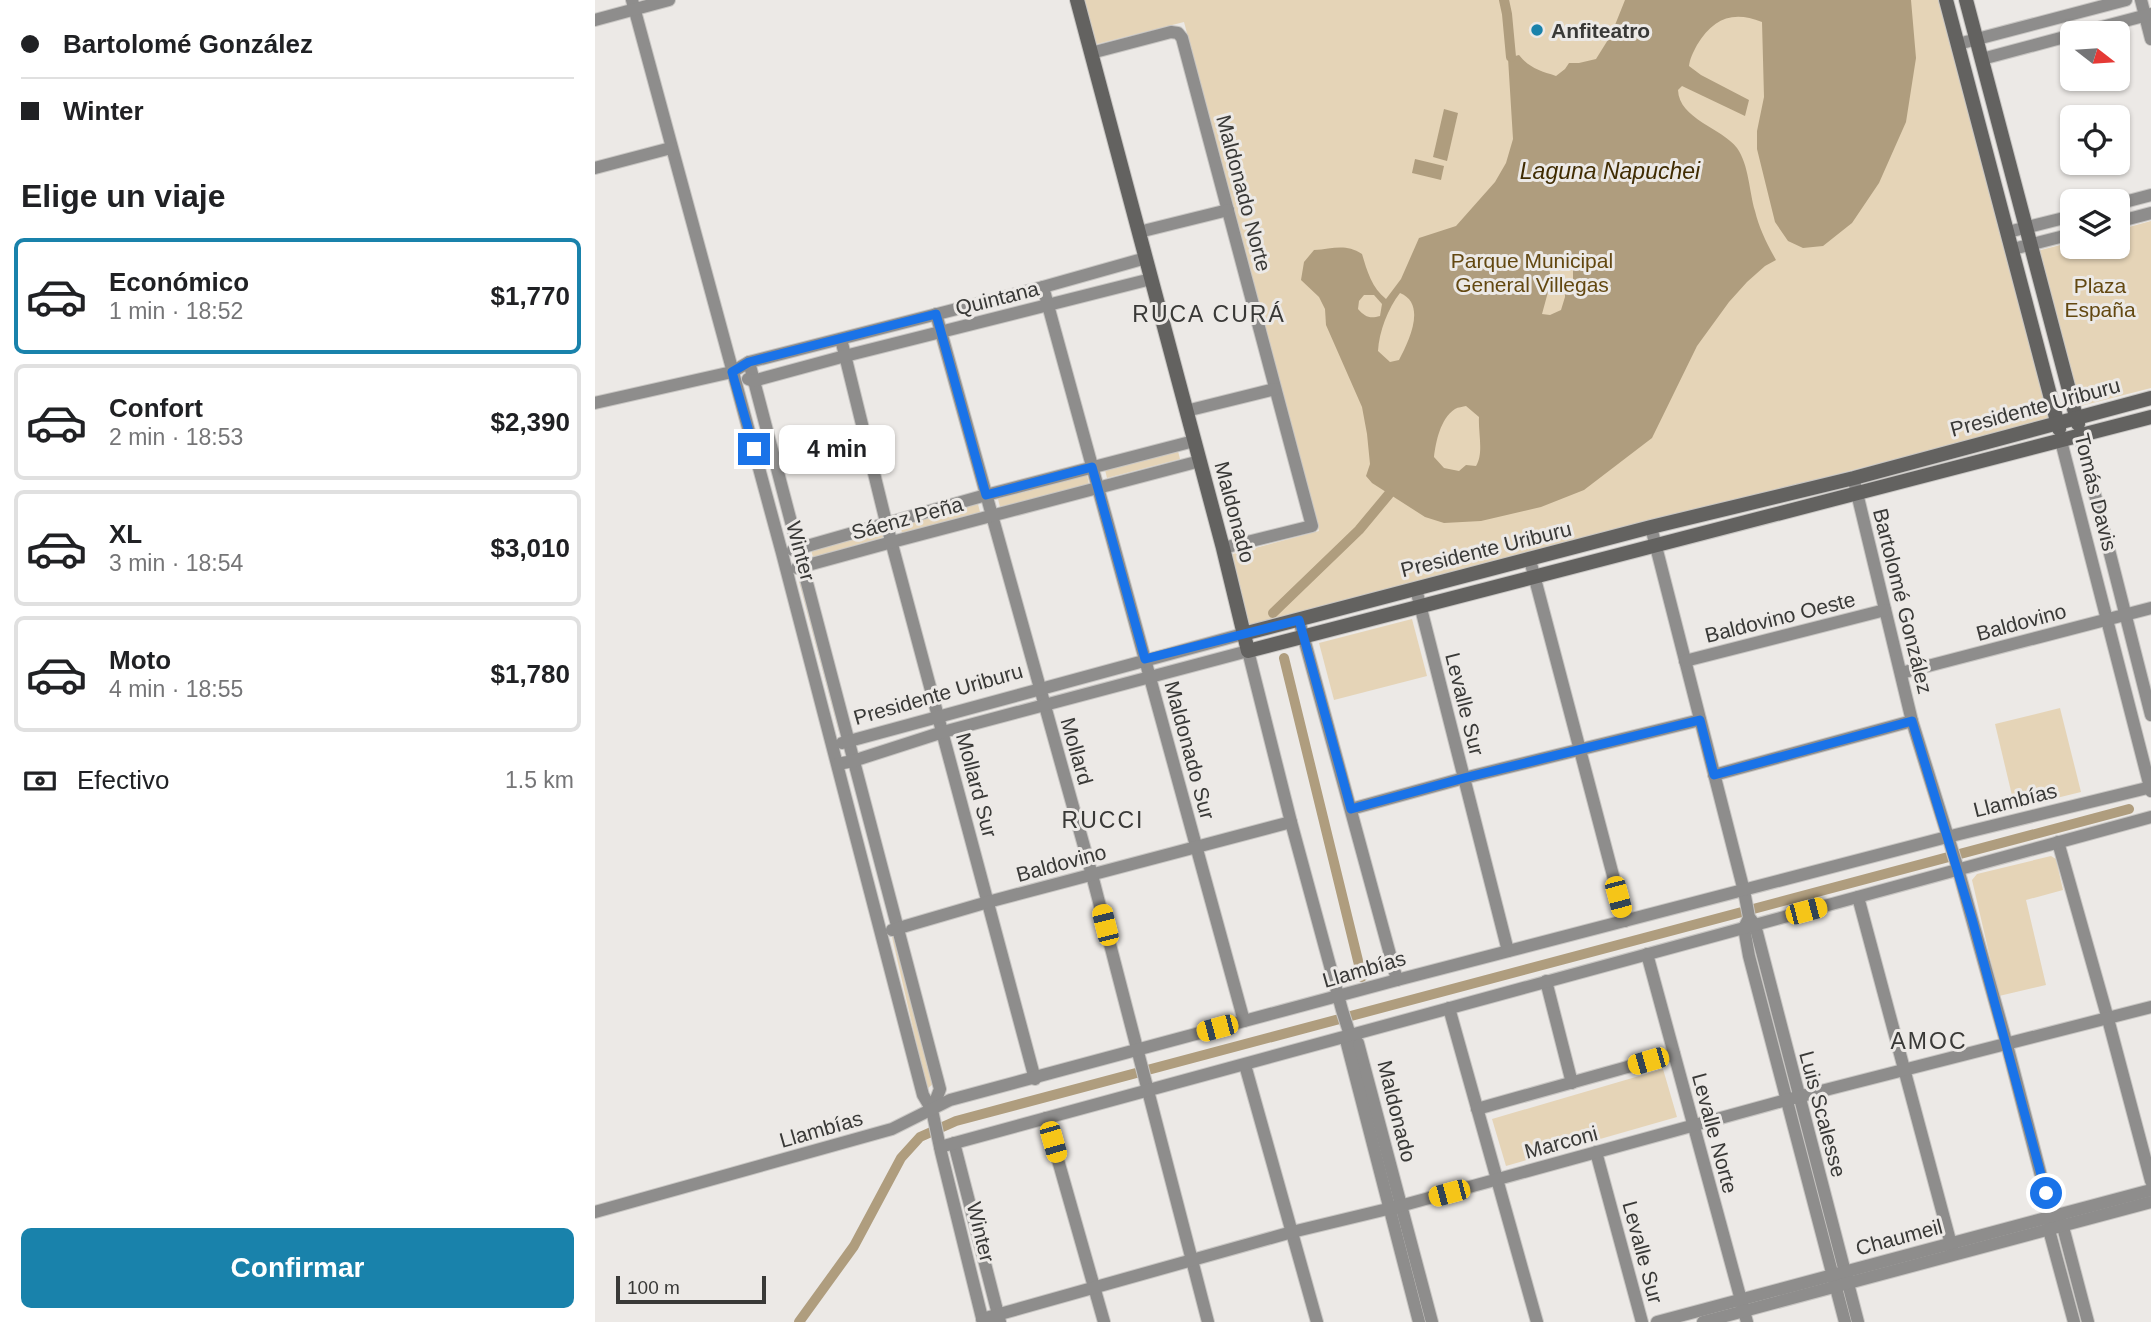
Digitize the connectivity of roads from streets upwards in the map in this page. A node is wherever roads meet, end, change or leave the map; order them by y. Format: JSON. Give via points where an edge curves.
{"nodes":[{"id":1,"x":669,"y":0,"type":"edge"},
{"id":2,"x":1077,"y":0,"type":"edge"},
{"id":3,"x":1946,"y":0,"type":"edge"},
{"id":4,"x":1966,"y":0,"type":"edge"},
{"id":5,"x":2126,"y":0,"type":"edge"},
{"id":6,"x":2141,"y":0,"type":"edge"},
{"id":7,"x":633,"y":5,"type":"edge"},
{"id":8,"x":2148,"y":15,"type":"edge"},
{"id":9,"x":595,"y":20,"type":"edge"},
{"id":10,"x":2125,"y":21,"type":"edge"},
{"id":11,"x":2060,"y":38,"type":"edge"},
{"id":12,"x":1976,"y":39,"type":"junction"},
{"id":13,"x":2151,"y":39,"type":"edge"},
{"id":14,"x":1958,"y":44,"type":"junction"},
{"id":15,"x":1091,"y":53,"type":"junction"},
{"id":16,"x":1982,"y":59,"type":"junction"},
{"id":17,"x":671,"y":148,"type":"junction"},
{"id":18,"x":595,"y":168,"type":"edge"},
{"id":19,"x":2151,"y":195,"type":"edge"},
{"id":20,"x":2130,"y":201,"type":"edge"},
{"id":21,"x":1228,"y":210,"type":"junction"},
{"id":22,"x":2151,"y":213,"type":"edge"},
{"id":23,"x":2060,"y":219,"type":"edge"},
{"id":24,"x":2130,"y":219,"type":"edge"},
{"id":25,"x":2027,"y":227,"type":"junction"},
{"id":26,"x":1139,"y":232,"type":"junction"},
{"id":27,"x":2008,"y":232,"type":"junction"},
{"id":28,"x":2060,"y":237,"type":"edge"},
{"id":29,"x":2032,"y":244,"type":"junction"},
{"id":30,"x":2013,"y":249,"type":"junction"},
{"id":31,"x":1146,"y":258,"type":"junction"},
{"id":32,"x":1151,"y":279,"type":"junction"},
{"id":33,"x":1043,"y":287,"type":"junction"},
{"id":34,"x":1048,"y":305,"type":"junction"},
{"id":35,"x":936,"y":314,"type":"junction"},
{"id":36,"x":941,"y":332,"type":"junction"},
{"id":37,"x":841,"y":339,"type":"junction"},
{"id":38,"x":845,"y":356,"type":"junction"},
{"id":39,"x":749,"y":362,"type":"junction"},
{"id":40,"x":732,"y":372,"type":"junction"},
{"id":41,"x":753,"y":381,"type":"junction"},
{"id":42,"x":1275,"y":389,"type":"junction"},
{"id":43,"x":2151,"y":398,"type":"edge"},
{"id":44,"x":595,"y":403,"type":"edge"},
{"id":45,"x":1186,"y":411,"type":"junction"},
{"id":46,"x":2076,"y":417,"type":"junction"},
{"id":47,"x":2151,"y":417,"type":"edge"},
{"id":48,"x":2057,"y":422,"type":"junction"},
{"id":49,"x":2080,"y":436,"type":"junction"},
{"id":50,"x":1194,"y":441,"type":"junction"},
{"id":51,"x":2061,"y":441,"type":"junction"},
{"id":52,"x":1199,"y":461,"type":"junction"},
{"id":53,"x":1092,"y":467,"type":"junction"},
{"id":54,"x":1854,"y":478,"type":"junction"},
{"id":55,"x":1097,"y":487,"type":"junction"},
{"id":56,"x":1857,"y":494,"type":"junction"},
{"id":57,"x":986,"y":495,"type":"junction"},
{"id":58,"x":992,"y":515,"type":"junction"},
{"id":59,"x":886,"y":523,"type":"junction"},
{"id":60,"x":1651,"y":527,"type":"junction"},
{"id":61,"x":892,"y":541,"type":"junction"},
{"id":62,"x":1656,"y":546,"type":"junction"},
{"id":63,"x":1223,"y":548,"type":"junction"},
{"id":64,"x":798,"y":549,"type":"junction"},
{"id":65,"x":782,"y":553,"type":"junction"},
{"id":66,"x":1530,"y":560,"type":"junction"},
{"id":67,"x":803,"y":567,"type":"junction"},
{"id":68,"x":786,"y":571,"type":"junction"},
{"id":69,"x":1535,"y":577,"type":"junction"},
{"id":70,"x":1416,"y":589,"type":"junction"},
{"id":71,"x":1421,"y":606,"type":"junction"},
{"id":72,"x":2151,"y":608,"type":"edge"},
{"id":73,"x":1885,"y":610,"type":"junction"},
{"id":74,"x":2125,"y":615,"type":"junction"},
{"id":75,"x":1299,"y":620,"type":"junction"},
{"id":76,"x":2106,"y":620,"type":"junction"},
{"id":77,"x":1243,"y":634,"type":"junction"},
{"id":78,"x":1305,"y":638,"type":"junction"},
{"id":79,"x":1248,"y":651,"type":"junction"},
{"id":80,"x":1145,"y":659,"type":"junction"},
{"id":81,"x":1685,"y":661,"type":"junction"},
{"id":82,"x":1901,"y":673,"type":"junction"},
{"id":83,"x":1149,"y":677,"type":"junction"},
{"id":84,"x":1040,"y":688,"type":"junction"},
{"id":85,"x":1044,"y":705,"type":"junction"},
{"id":86,"x":938,"y":715,"type":"junction"},
{"id":87,"x":2151,"y":715,"type":"edge"},
{"id":88,"x":1700,"y":720,"type":"junction"},
{"id":89,"x":1912,"y":721,"type":"junction"},
{"id":90,"x":943,"y":732,"type":"junction"},
{"id":91,"x":848,"y":741,"type":"junction"},
{"id":92,"x":833,"y":744,"type":"junction"},
{"id":93,"x":1579,"y":750,"type":"junction"},
{"id":94,"x":853,"y":761,"type":"junction"},
{"id":95,"x":838,"y":764,"type":"junction"},
{"id":96,"x":1714,"y":775,"type":"junction"},
{"id":97,"x":1464,"y":778,"type":"junction"},
{"id":98,"x":2151,"y":788,"type":"edge"},
{"id":99,"x":1351,"y":809,"type":"junction"},
{"id":100,"x":2151,"y":817,"type":"edge"},
{"id":101,"x":1291,"y":822,"type":"junction"},
{"id":102,"x":1949,"y":842,"type":"junction"},
{"id":103,"x":2058,"y":842,"type":"junction"},
{"id":104,"x":1196,"y":847,"type":"junction"},
{"id":105,"x":1956,"y":864,"type":"junction"},
{"id":106,"x":1092,"y":875,"type":"junction"},
{"id":107,"x":1745,"y":896,"type":"junction"},
{"id":108,"x":1858,"y":897,"type":"junction"},
{"id":109,"x":988,"y":902,"type":"junction"},
{"id":110,"x":1625,"y":921,"type":"junction"},
{"id":111,"x":1749,"y":923,"type":"junction"},
{"id":112,"x":898,"y":928,"type":"junction"},
{"id":113,"x":881,"y":932,"type":"junction"},
{"id":114,"x":1508,"y":951,"type":"junction"},
{"id":115,"x":1647,"y":954,"type":"junction"},
{"id":116,"x":1397,"y":980,"type":"junction"},
{"id":117,"x":1546,"y":981,"type":"junction"},
{"id":118,"x":1340,"y":1003,"type":"junction"},
{"id":119,"x":2151,"y":1007,"type":"edge"},
{"id":120,"x":1449,"y":1008,"type":"junction"},
{"id":121,"x":2108,"y":1019,"type":"junction"},
{"id":122,"x":1244,"y":1021,"type":"junction"},
{"id":123,"x":1348,"y":1030,"type":"junction"},
{"id":124,"x":2007,"y":1045,"type":"junction"},
{"id":125,"x":1674,"y":1054,"type":"junction"},
{"id":126,"x":1138,"y":1056,"type":"junction"},
{"id":127,"x":1245,"y":1065,"type":"junction"},
{"id":128,"x":1904,"y":1069,"type":"junction"},
{"id":129,"x":1035,"y":1079,"type":"junction"},
{"id":130,"x":1572,"y":1083,"type":"junction"},
{"id":131,"x":1146,"y":1085,"type":"junction"},
{"id":132,"x":1792,"y":1098,"type":"junction"},
{"id":133,"x":1477,"y":1109,"type":"junction"},
{"id":134,"x":934,"y":1115,"type":"junction"},
{"id":135,"x":1046,"y":1118,"type":"junction"},
{"id":136,"x":1693,"y":1126,"type":"junction"},
{"id":137,"x":954,"y":1143,"type":"junction"},
{"id":138,"x":940,"y":1146,"type":"junction"},
{"id":139,"x":1596,"y":1152,"type":"junction"},
{"id":140,"x":1497,"y":1179,"type":"junction"},
{"id":141,"x":2151,"y":1181,"type":"edge"},
{"id":142,"x":2151,"y":1190,"type":"edge"},
{"id":143,"x":2151,"y":1202,"type":"edge"},
{"id":144,"x":1395,"y":1208,"type":"junction"},
{"id":145,"x":595,"y":1213,"type":"edge"},
{"id":146,"x":2051,"y":1224,"type":"junction"},
{"id":147,"x":2063,"y":1227,"type":"junction"},
{"id":148,"x":1292,"y":1232,"type":"junction"},
{"id":149,"x":1952,"y":1249,"type":"junction"},
{"id":150,"x":1191,"y":1261,"type":"junction"},
{"id":151,"x":1840,"y":1279,"type":"junction"},
{"id":152,"x":1094,"y":1288,"type":"junction"},
{"id":153,"x":1744,"y":1311,"type":"edge"},
{"id":154,"x":999,"y":1318,"type":"edge"},
{"id":155,"x":983,"y":1320,"type":"edge"},
{"id":156,"x":1104,"y":1322,"type":"edge"},
{"id":157,"x":1208,"y":1322,"type":"edge"},
{"id":158,"x":1317,"y":1322,"type":"edge"},
{"id":159,"x":1419,"y":1322,"type":"edge"},
{"id":160,"x":1431,"y":1322,"type":"edge"},
{"id":161,"x":1537,"y":1322,"type":"edge"},
{"id":162,"x":1642,"y":1322,"type":"edge"},
{"id":163,"x":1657,"y":1322,"type":"edge"},
{"id":164,"x":1703,"y":1322,"type":"edge"},
{"id":165,"x":1845,"y":1322,"type":"edge"},
{"id":166,"x":1858,"y":1322,"type":"edge"},
{"id":167,"x":2074,"y":1322,"type":"edge"},
{"id":168,"x":2088,"y":1322,"type":"edge"}],
"edges":[{"from":1,"to":7,"type":"street"},
{"from":2,"to":15,"type":"street","name":"Maldonado"},
{"from":3,"to":14,"type":"street","name":"Tomás Davis"},
{"from":4,"to":12,"type":"street","name":"Tomás Davis"},
{"from":5,"to":12,"type":"street"},
{"from":6,"to":8,"type":"street"},
{"from":7,"to":9,"type":"street"},
{"from":7,"to":17,"type":"street","name":"Winter"},
{"from":8,"to":10,"type":"street"},
{"from":8,"to":13,"type":"street"},
{"from":11,"to":16,"type":"street"},
{"from":12,"to":14,"type":"street"},
{"from":12,"to":16,"type":"street","name":"Tomás Davis"},
{"from":14,"to":27,"type":"street","name":"Tomás Davis"},
{"from":15,"to":21,"type":"street","name":"Maldonado Norte","via":[[1178,33]]},
{"from":15,"to":26,"type":"street","name":"Maldonado"},
{"from":16,"to":25,"type":"street","name":"Tomás Davis"},
{"from":17,"to":18,"type":"street"},
{"from":17,"to":40,"type":"street","name":"Winter"},
{"from":19,"to":20,"type":"street"},
{"from":21,"to":26,"type":"street"},
{"from":21,"to":42,"type":"street","name":"Maldonado Norte"},
{"from":22,"to":24,"type":"street"},
{"from":23,"to":25,"type":"street"},
{"from":25,"to":27,"type":"street"},
{"from":25,"to":29,"type":"street","name":"Tomás Davis"},
{"from":26,"to":31,"type":"street","name":"Maldonado"},
{"from":27,"to":30,"type":"street","name":"Tomás Davis"},
{"from":28,"to":29,"type":"street"},
{"from":29,"to":30,"type":"street"},
{"from":29,"to":46,"type":"street","name":"Tomás Davis"},
{"from":30,"to":48,"type":"street","name":"Tomás Davis"},
{"from":31,"to":32,"type":"street","name":"Maldonado"},
{"from":31,"to":33,"type":"street","name":"Quintana"},
{"from":32,"to":34,"type":"street","name":"Quintana"},
{"from":32,"to":45,"type":"street","name":"Maldonado"},
{"from":33,"to":34,"type":"street","name":"Maldonado Sur"},
{"from":33,"to":35,"type":"street","name":"Quintana"},
{"from":34,"to":36,"type":"street","name":"Quintana"},
{"from":34,"to":53,"type":"street","name":"Maldonado Sur"},
{"from":35,"to":36,"type":"street","name":"Mollard"},
{"from":35,"to":37,"type":"street","name":"Quintana"},
{"from":36,"to":38,"type":"street","name":"Quintana"},
{"from":36,"to":57,"type":"street","name":"Mollard"},
{"from":37,"to":38,"type":"street","name":"Mollard Sur"},
{"from":37,"to":39,"type":"street","name":"Quintana"},
{"from":38,"to":41,"type":"street","name":"Quintana"},
{"from":38,"to":59,"type":"street","name":"Mollard Sur"},
{"from":39,"to":40,"type":"street","name":"Quintana"},
{"from":39,"to":41,"type":"street","name":"Winter"},
{"from":40,"to":41,"type":"street"},
{"from":40,"to":44,"type":"street","name":"Quintana"},
{"from":40,"to":65,"type":"street","name":"Winter"},
{"from":41,"to":64,"type":"street","name":"Winter"},
{"from":42,"to":45,"type":"street"},
{"from":42,"to":63,"type":"street","name":"Maldonado Norte","via":[[1313,526]]},
{"from":43,"to":46,"type":"street","name":"Presidente Uriburu"},
{"from":45,"to":50,"type":"street","name":"Maldonado"},
{"from":46,"to":48,"type":"street","name":"Presidente Uriburu"},
{"from":46,"to":49,"type":"street","name":"Tomás Davis"},
{"from":47,"to":49,"type":"street","name":"Presidente Uriburu"},
{"from":48,"to":51,"type":"street","name":"Tomás Davis"},
{"from":48,"to":54,"type":"street","name":"Presidente Uriburu"},
{"from":49,"to":51,"type":"street","name":"Presidente Uriburu"},
{"from":49,"to":74,"type":"street","name":"Tomás Davis"},
{"from":50,"to":52,"type":"street","name":"Maldonado"},
{"from":50,"to":53,"type":"street","name":"Sáenz Peña"},
{"from":51,"to":56,"type":"street","name":"Presidente Uriburu"},
{"from":51,"to":76,"type":"street","name":"Tomás Davis"},
{"from":52,"to":55,"type":"street","name":"Sáenz Peña"},
{"from":52,"to":63,"type":"street","name":"Maldonado"},
{"from":53,"to":55,"type":"street","name":"Maldonado Sur"},
{"from":53,"to":57,"type":"street","name":"Sáenz Peña"},
{"from":54,"to":56,"type":"street","name":"Bartolomé González"},
{"from":54,"to":60,"type":"street","name":"Presidente Uriburu"},
{"from":55,"to":58,"type":"street","name":"Sáenz Peña"},
{"from":55,"to":80,"type":"street","name":"Maldonado Sur"},
{"from":56,"to":62,"type":"street","name":"Presidente Uriburu"},
{"from":56,"to":73,"type":"street","name":"Bartolomé González"},
{"from":57,"to":58,"type":"street","name":"Mollard"},
{"from":57,"to":59,"type":"street","name":"Sáenz Peña"},
{"from":58,"to":61,"type":"street","name":"Sáenz Peña"},
{"from":58,"to":84,"type":"street","name":"Mollard"},
{"from":59,"to":61,"type":"street","name":"Mollard Sur"},
{"from":59,"to":64,"type":"street","name":"Sáenz Peña"},
{"from":60,"to":62,"type":"street","name":"Luis Scalesse"},
{"from":60,"to":66,"type":"street","name":"Presidente Uriburu"},
{"from":61,"to":67,"type":"street","name":"Sáenz Peña"},
{"from":61,"to":86,"type":"street","name":"Mollard Sur"},
{"from":62,"to":69,"type":"street","name":"Presidente Uriburu"},
{"from":62,"to":81,"type":"street","name":"Luis Scalesse"},
{"from":63,"to":77,"type":"street","name":"Maldonado"},
{"from":64,"to":65,"type":"street","name":"Sáenz Peña"},
{"from":64,"to":67,"type":"street","name":"Winter"},
{"from":65,"to":68,"type":"street","name":"Winter"},
{"from":66,"to":69,"type":"street"},
{"from":66,"to":70,"type":"street","name":"Presidente Uriburu"},
{"from":67,"to":68,"type":"street","name":"Sáenz Peña"},
{"from":67,"to":91,"type":"street","name":"Winter"},
{"from":68,"to":92,"type":"street","name":"Winter"},
{"from":69,"to":71,"type":"street","name":"Presidente Uriburu"},
{"from":69,"to":93,"type":"street"},
{"from":70,"to":71,"type":"street","name":"Levalle Sur"},
{"from":70,"to":75,"type":"street","name":"Presidente Uriburu"},
{"from":71,"to":78,"type":"street","name":"Presidente Uriburu"},
{"from":71,"to":97,"type":"street","name":"Levalle Sur"},
{"from":72,"to":74,"type":"street","name":"Baldovino"},
{"from":73,"to":81,"type":"street","name":"Baldovino Oeste"},
{"from":73,"to":82,"type":"street","name":"Bartolomé González"},
{"from":74,"to":76,"type":"street","name":"Baldovino"},
{"from":74,"to":87,"type":"street","name":"Tomás Davis"},
{"from":75,"to":77,"type":"street","name":"Presidente Uriburu"},
{"from":75,"to":78,"type":"street"},
{"from":76,"to":82,"type":"street","name":"Baldovino"},
{"from":76,"to":98,"type":"street","name":"Tomás Davis"},
{"from":77,"to":79,"type":"street","name":"Maldonado"},
{"from":77,"to":80,"type":"street","name":"Presidente Uriburu"},
{"from":78,"to":79,"type":"street","name":"Presidente Uriburu"},
{"from":78,"to":99,"type":"street"},
{"from":79,"to":83,"type":"street","name":"Presidente Uriburu"},
{"from":79,"to":101,"type":"street","name":"Maldonado"},
{"from":80,"to":83,"type":"street","name":"Maldonado Sur"},
{"from":80,"to":84,"type":"street","name":"Presidente Uriburu"},
{"from":81,"to":88,"type":"street","name":"Luis Scalesse"},
{"from":82,"to":89,"type":"street","name":"Bartolomé González"},
{"from":83,"to":85,"type":"street","name":"Presidente Uriburu"},
{"from":83,"to":104,"type":"street","name":"Maldonado Sur"},
{"from":84,"to":85,"type":"street","name":"Mollard"},
{"from":84,"to":86,"type":"street","name":"Presidente Uriburu"},
{"from":85,"to":90,"type":"street","name":"Presidente Uriburu"},
{"from":85,"to":106,"type":"street","name":"Mollard"},
{"from":86,"to":90,"type":"street","name":"Mollard Sur"},
{"from":86,"to":91,"type":"street","name":"Presidente Uriburu"},
{"from":88,"to":93,"type":"street"},
{"from":88,"to":96,"type":"street","name":"Luis Scalesse"},
{"from":89,"to":96,"type":"street"},
{"from":89,"to":102,"type":"street","name":"Bartolomé González"},
{"from":90,"to":94,"type":"street","name":"Presidente Uriburu"},
{"from":90,"to":109,"type":"street","name":"Mollard Sur"},
{"from":91,"to":92,"type":"street","name":"Presidente Uriburu"},
{"from":91,"to":94,"type":"street","name":"Winter"},
{"from":92,"to":95,"type":"street","name":"Winter"},
{"from":93,"to":97,"type":"street"},
{"from":93,"to":110,"type":"street"},
{"from":94,"to":95,"type":"street","name":"Presidente Uriburu"},
{"from":94,"to":112,"type":"street","name":"Winter"},
{"from":95,"to":113,"type":"street","name":"Winter"},
{"from":96,"to":107,"type":"street","name":"Luis Scalesse"},
{"from":97,"to":99,"type":"street"},
{"from":97,"to":114,"type":"street","name":"Levalle Sur"},
{"from":98,"to":102,"type":"street","name":"Llambías"},
{"from":99,"to":116,"type":"street"},
{"from":100,"to":103,"type":"street"},
{"from":101,"to":104,"type":"street","name":"Baldovino"},
{"from":101,"to":118,"type":"street","name":"Maldonado"},
{"from":102,"to":105,"type":"street","name":"Bartolomé González"},
{"from":102,"to":107,"type":"street","name":"Llambías"},
{"from":103,"to":105,"type":"street"},
{"from":103,"to":121,"type":"street"},
{"from":104,"to":106,"type":"street","name":"Baldovino"},
{"from":104,"to":122,"type":"street","name":"Maldonado Sur"},
{"from":105,"to":108,"type":"street"},
{"from":105,"to":124,"type":"street","name":"Bartolomé González"},
{"from":106,"to":109,"type":"street","name":"Baldovino"},
{"from":106,"to":126,"type":"street","name":"Mollard"},
{"from":107,"to":110,"type":"street","name":"Llambías"},
{"from":107,"to":111,"type":"street","name":"Luis Scalesse"},
{"from":108,"to":111,"type":"street"},
{"from":108,"to":128,"type":"street"},
{"from":109,"to":112,"type":"street","name":"Baldovino"},
{"from":109,"to":129,"type":"street","name":"Mollard Sur"},
{"from":110,"to":114,"type":"street","name":"Llambías"},
{"from":111,"to":115,"type":"street"},
{"from":111,"to":132,"type":"street","name":"Luis Scalesse"},
{"from":112,"to":113,"type":"street","name":"Baldovino"},
{"from":112,"to":134,"type":"street","name":"Winter","via":[[940,1089]]},
{"from":113,"to":134,"type":"street","name":"Winter","via":[[923,1095]]},
{"from":114,"to":116,"type":"street","name":"Llambías"},
{"from":115,"to":117,"type":"street"},
{"from":115,"to":125,"type":"street","name":"Levalle Norte"},
{"from":116,"to":118,"type":"street","name":"Llambías"},
{"from":117,"to":120,"type":"street"},
{"from":117,"to":130,"type":"street"},
{"from":118,"to":122,"type":"street","name":"Llambías"},
{"from":118,"to":123,"type":"street","name":"Maldonado"},
{"from":119,"to":121,"type":"street","name":"Marconi"},
{"from":120,"to":123,"type":"street"},
{"from":120,"to":133,"type":"street"},
{"from":121,"to":124,"type":"street","name":"Marconi"},
{"from":121,"to":141,"type":"street"},
{"from":122,"to":126,"type":"street","name":"Llambías"},
{"from":123,"to":127,"type":"street"},
{"from":123,"to":144,"type":"street","name":"Maldonado","via":[[1358,1043]]},
{"from":124,"to":128,"type":"street","name":"Marconi"},
{"from":124,"to":146,"type":"street","name":"Bartolomé González"},
{"from":125,"to":130,"type":"street"},
{"from":125,"to":136,"type":"street","name":"Levalle Norte"},
{"from":126,"to":129,"type":"street","name":"Llambías"},
{"from":126,"to":131,"type":"street","name":"Mollard"},
{"from":127,"to":131,"type":"street"},
{"from":127,"to":148,"type":"street"},
{"from":128,"to":132,"type":"street","name":"Marconi"},
{"from":128,"to":149,"type":"street"},
{"from":129,"to":134,"type":"street","name":"Llambías","via":[[950,1100]]},
{"from":130,"to":133,"type":"street"},
{"from":131,"to":135,"type":"street"},
{"from":131,"to":150,"type":"street","name":"Mollard"},
{"from":132,"to":136,"type":"street","name":"Marconi"},
{"from":132,"to":151,"type":"street","name":"Luis Scalesse"},
{"from":133,"to":140,"type":"street"},
{"from":134,"to":138,"type":"street","name":"Winter"},
{"from":134,"to":145,"type":"street","name":"Llambías"},
{"from":135,"to":137,"type":"street"},
{"from":135,"to":152,"type":"street"},
{"from":136,"to":139,"type":"street","name":"Marconi"},
{"from":136,"to":153,"type":"street","name":"Levalle Norte"},
{"from":137,"to":138,"type":"street"},
{"from":137,"to":154,"type":"street"},
{"from":138,"to":155,"type":"street","name":"Winter"},
{"from":139,"to":140,"type":"street","name":"Marconi"},
{"from":139,"to":162,"type":"street","name":"Levalle Sur"},
{"from":140,"to":144,"type":"street","name":"Marconi"},
{"from":140,"to":161,"type":"street"},
{"from":142,"to":146,"type":"street","name":"Chaumeil"},
{"from":143,"to":147,"type":"street","name":"Chaumeil"},
{"from":144,"to":148,"type":"street","name":"Marconi"},
{"from":144,"to":159,"type":"street","name":"Maldonado"},
{"from":144,"to":160,"type":"street","name":"Maldonado"},
{"from":146,"to":147,"type":"street","name":"Chaumeil"},
{"from":146,"to":149,"type":"street","name":"Chaumeil"},
{"from":146,"to":167,"type":"street","name":"Bartolomé González"},
{"from":147,"to":168,"type":"street"},
{"from":148,"to":150,"type":"street","name":"Marconi"},
{"from":148,"to":158,"type":"street"},
{"from":149,"to":151,"type":"street","name":"Chaumeil"},
{"from":150,"to":152,"type":"street","name":"Marconi"},
{"from":150,"to":157,"type":"street","name":"Mollard"},
{"from":151,"to":153,"type":"street","name":"Chaumeil"},
{"from":151,"to":165,"type":"street","name":"Luis Scalesse"},
{"from":151,"to":166,"type":"street","name":"Luis Scalesse"},
{"from":152,"to":154,"type":"street","name":"Marconi"},
{"from":152,"to":156,"type":"street"},
{"from":153,"to":163,"type":"street","name":"Chaumeil"},
{"from":153,"to":164,"type":"street","name":"Chaumeil"},
{"from":154,"to":155,"type":"street","name":"Marconi"}]}
